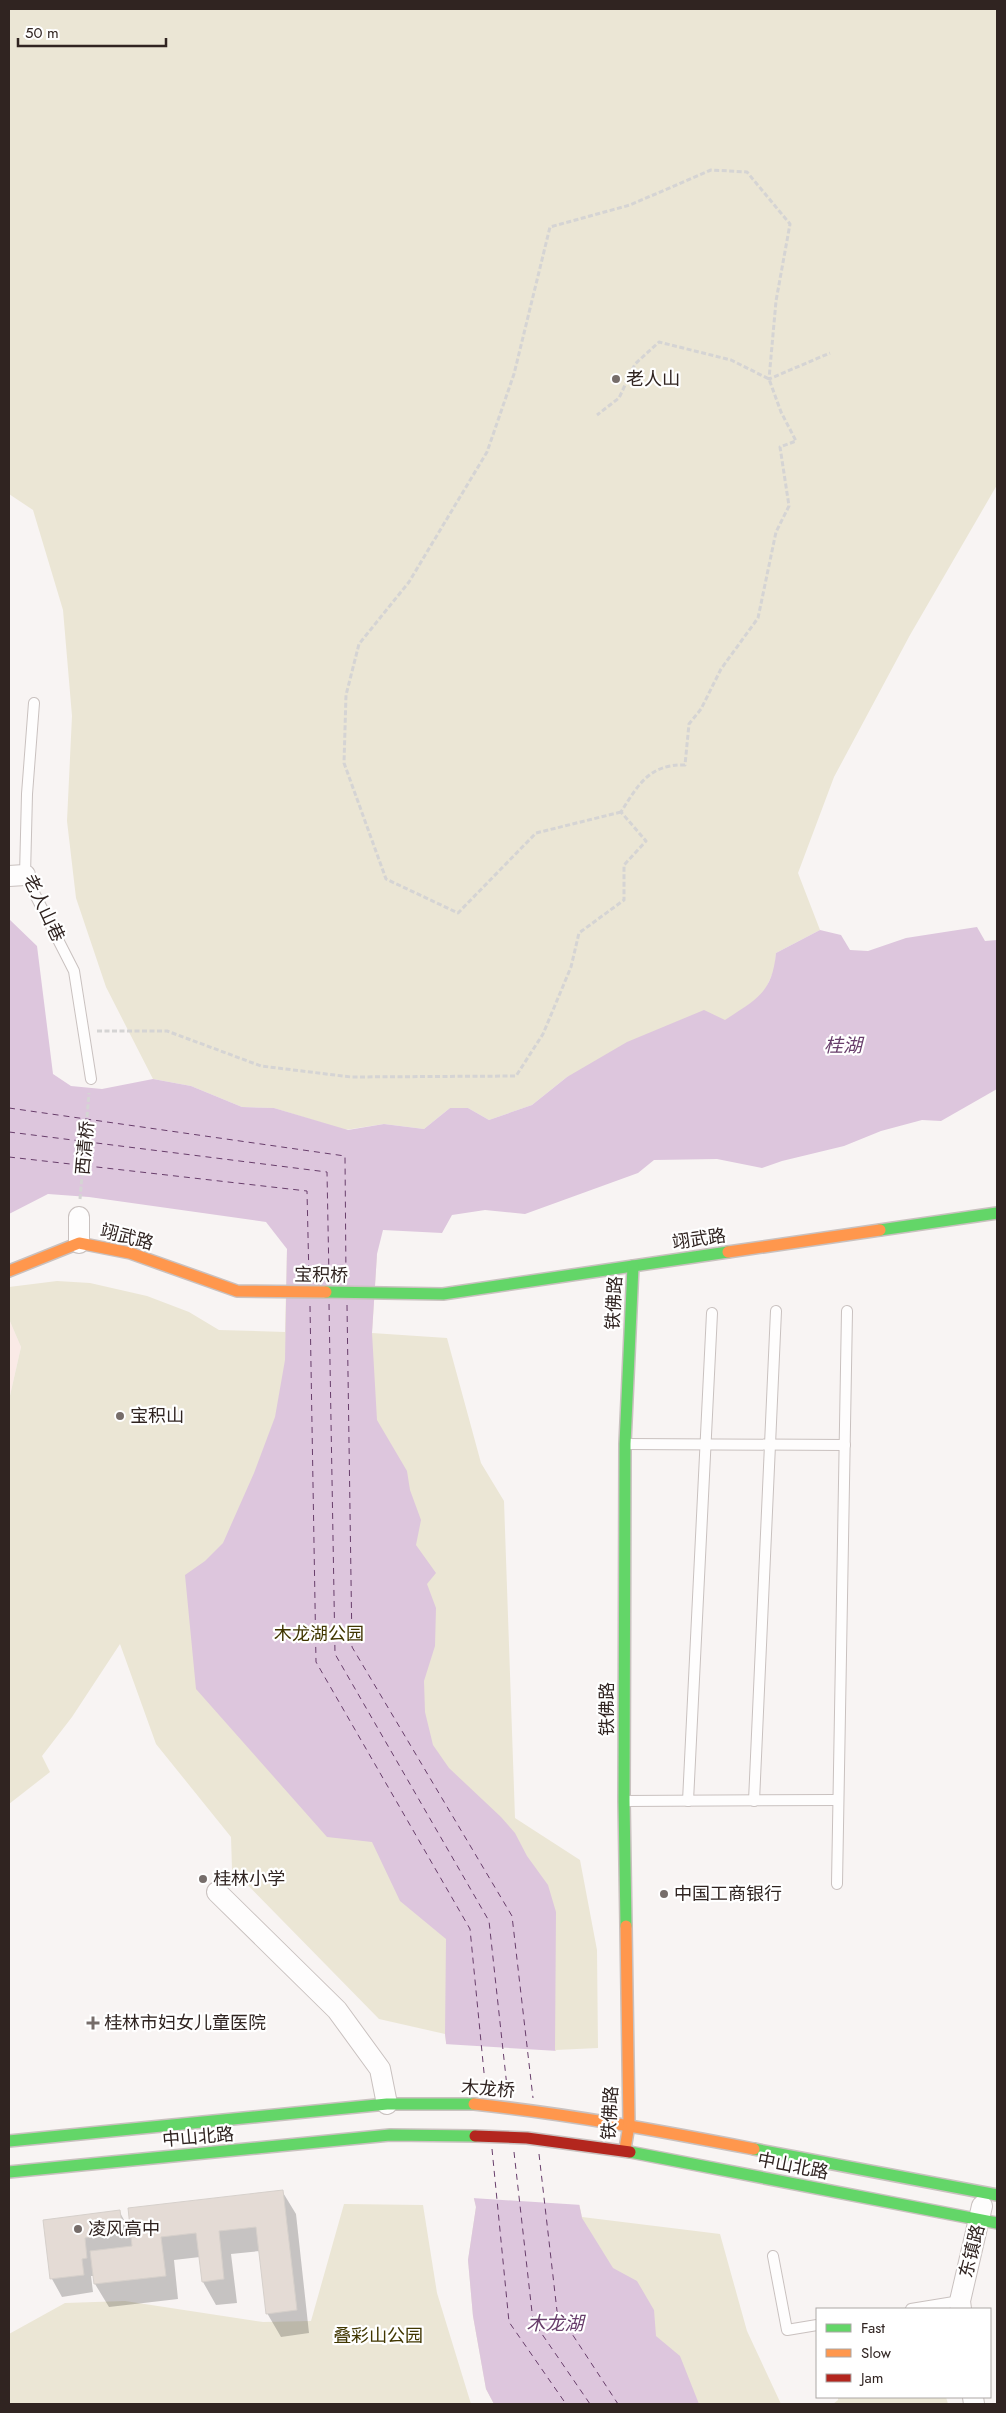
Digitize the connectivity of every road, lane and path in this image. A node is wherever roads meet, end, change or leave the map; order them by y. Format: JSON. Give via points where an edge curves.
{"nodes":[{"id":1,"x":830,"y":353,"type":"dead end"},
{"id":2,"x":770,"y":379,"type":"junction"},
{"id":3,"x":597,"y":415,"type":"dead end"},
{"id":4,"x":34,"y":703,"type":"dead end"},
{"id":5,"x":621,"y":812,"type":"junction"},
{"id":6,"x":17,"y":875,"type":"edge"},
{"id":7,"x":84,"y":1031,"type":"junction"},
{"id":8,"x":91,"y":1079,"type":"joint"},
{"id":9,"x":997,"y":1213,"type":"edge"},
{"id":10,"x":79,"y":1217,"type":"joint"},
{"id":11,"x":79,"y":1243,"type":"junction"},
{"id":12,"x":633,"y":1266,"type":"junction"},
{"id":13,"x":9,"y":1271,"type":"edge"},
{"id":14,"x":237,"y":1291,"type":"joint"},
{"id":15,"x":405,"y":1293,"type":"joint"},
{"id":16,"x":776,"y":1311,"type":"dead end"},
{"id":17,"x":847,"y":1312,"type":"dead end"},
{"id":18,"x":712,"y":1313,"type":"dead end"},
{"id":19,"x":625,"y":1444,"type":"junction"},
{"id":20,"x":705,"y":1444,"type":"junction"},
{"id":21,"x":770,"y":1445,"type":"junction"},
{"id":22,"x":845,"y":1445,"type":"junction"},
{"id":23,"x":754,"y":1800,"type":"junction"},
{"id":24,"x":838,"y":1800,"type":"junction"},
{"id":25,"x":624,"y":1801,"type":"junction"},
{"id":26,"x":688,"y":1801,"type":"junction"},
{"id":27,"x":837,"y":1884,"type":"dead end"},
{"id":28,"x":216,"y":1892,"type":"dead end"},
{"id":29,"x":387,"y":2104,"type":"junction"},
{"id":30,"x":585,"y":2118,"type":"joint"},
{"id":31,"x":629,"y":2125,"type":"junction"},
{"id":32,"x":9,"y":2141,"type":"edge"},
{"id":33,"x":625,"y":2152,"type":"junction"},
{"id":34,"x":9,"y":2172,"type":"edge"},
{"id":35,"x":991,"y":2194,"type":"edge"},
{"id":36,"x":988,"y":2222,"type":"edge"},
{"id":37,"x":773,"y":2256,"type":"dead end"},
{"id":38,"x":961,"y":2305,"type":"edge"},
{"id":39,"x":924,"y":2308,"type":"edge"},
{"id":40,"x":816,"y":2325,"type":"edge"}],
"edges":[{"from":1,"to":2,"type":"path"},
{"from":2,"to":3,"type":"path","via":[[730,360],[659,342],[634,364],[619,398]]},
{"from":2,"to":5,"type":"path","via":[[781,412],[796,440],[780,447],[789,506],[776,532],[758,618],[721,669],[689,724],[685,765],[671,764],[642,778]]},
{"from":2,"to":5,"type":"path","via":[[776,301],[790,224],[747,172],[712,170],[630,205],[550,226],[514,374],[487,452],[409,582],[359,644],[346,696],[344,763],[386,879],[458,914],[536,833]]},
{"from":4,"to":6,"type":"lane","name":"老人山巷"},
{"from":5,"to":7,"type":"path","via":[[646,841],[624,866],[624,900],[579,933],[571,967],[543,1034],[516,1076],[351,1078],[261,1066],[167,1031]]},
{"from":6,"to":7,"type":"lane","name":"老人山巷","via":[[74,971]]},
{"from":7,"to":8,"type":"lane","name":"老人山巷"},
{"from":8,"to":10,"type":"path","name":"西清桥"},
{"from":9,"to":12,"type":"main road","name":"翊武路"},
{"from":10,"to":11,"type":"street"},
{"from":11,"to":13,"type":"main road","name":"翊武路"},
{"from":11,"to":14,"type":"main road","name":"翊武路","via":[[130,1253]]},
{"from":12,"to":15,"type":"main road","name":"翊武路","via":[[443,1294]]},
{"from":12,"to":19,"type":"main road","name":"铁佛路"},
{"from":14,"to":15,"type":"main road","name":"宝积桥"},
{"from":16,"to":21,"type":"lane"},
{"from":17,"to":22,"type":"lane"},
{"from":18,"to":20,"type":"lane"},
{"from":19,"to":20,"type":"lane"},
{"from":19,"to":25,"type":"main road","name":"铁佛路"},
{"from":20,"to":21,"type":"lane"},
{"from":20,"to":26,"type":"lane"},
{"from":21,"to":22,"type":"lane"},
{"from":21,"to":23,"type":"lane"},
{"from":22,"to":24,"type":"lane"},
{"from":23,"to":24,"type":"lane"},
{"from":23,"to":26,"type":"lane"},
{"from":24,"to":27,"type":"lane"},
{"from":25,"to":26,"type":"lane"},
{"from":25,"to":31,"type":"main road","name":"铁佛路"},
{"from":28,"to":29,"type":"street","via":[[337,2010],[380,2069]]},
{"from":29,"to":30,"type":"main road","name":"木龙桥","via":[[462,2103]]},
{"from":29,"to":32,"type":"main road","name":"中山北路"},
{"from":30,"to":31,"type":"main road","name":"中山北路"},
{"from":31,"to":33,"type":"main road","name":"铁佛路"},
{"from":31,"to":35,"type":"main road","name":"中山北路"},
{"from":33,"to":34,"type":"main road","name":"中山北路","via":[[527,2138],[390,2135]]},
{"from":33,"to":36,"type":"main road","name":"中山北路"},
{"from":35,"to":36,"type":"street","name":"东镇路"},
{"from":36,"to":38,"type":"street","name":"东镇路"},
{"from":37,"to":40,"type":"lane","via":[[787,2330]]},
{"from":38,"to":39,"type":"lane"}]}
